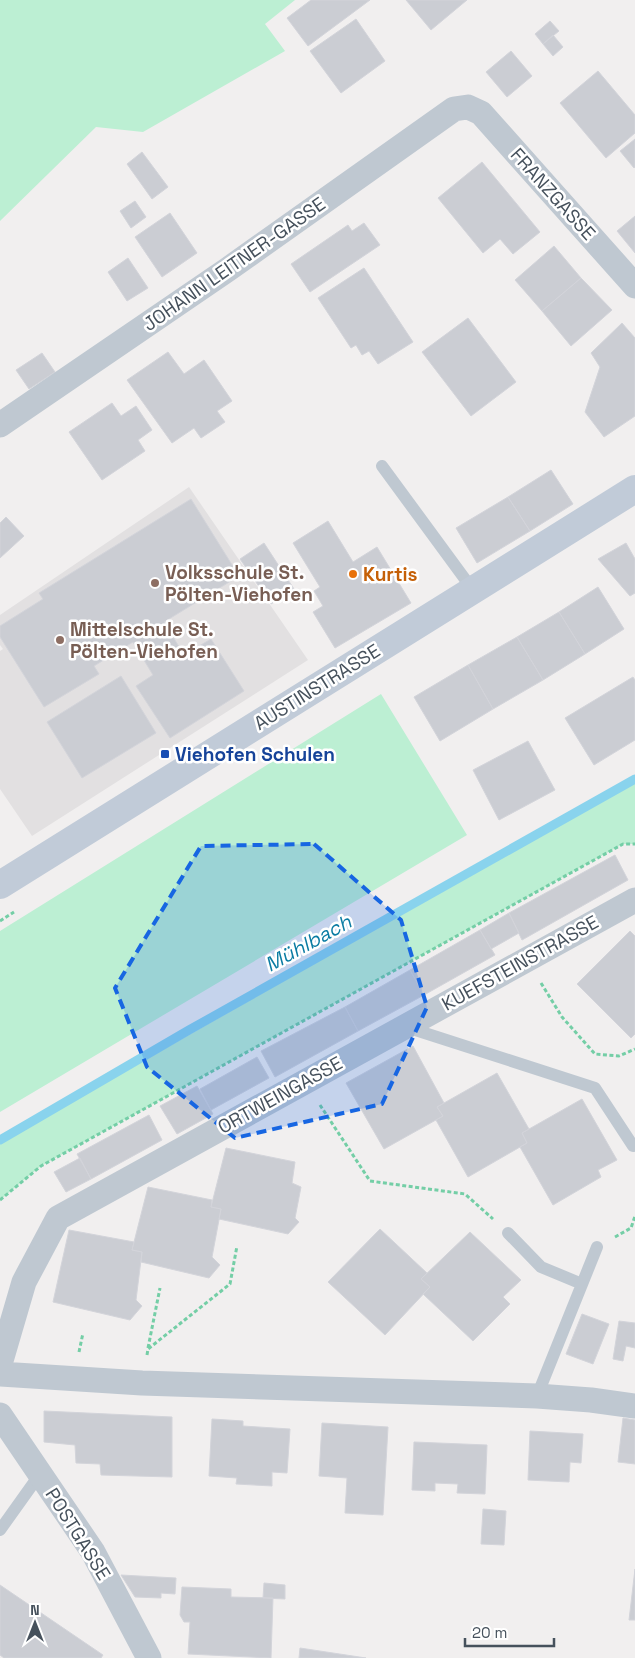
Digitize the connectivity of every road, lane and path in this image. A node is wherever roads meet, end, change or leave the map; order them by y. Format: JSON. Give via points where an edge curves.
{"nodes":[{"id":1,"x":468,"y":107,"type":"joint"},
{"id":2,"x":635,"y":286,"type":"edge"},
{"id":3,"x":0,"y":425,"type":"edge"},
{"id":4,"x":382,"y":466,"type":"dead end"},
{"id":5,"x":635,"y":489,"type":"edge"},
{"id":6,"x":473,"y":590,"type":"junction"},
{"id":7,"x":635,"y":844,"type":"edge"},
{"id":8,"x":0,"y":885,"type":"edge"},
{"id":9,"x":635,"y":900,"type":"edge"},
{"id":10,"x":526,"y":959,"type":"junction"},
{"id":11,"x":404,"y":1026,"type":"junction"},
{"id":12,"x":635,"y":1049,"type":"edge"},
{"id":13,"x":305,"y":1082,"type":"junction"},
{"id":14,"x":633,"y":1146,"type":"dead end"},
{"id":15,"x":0,"y":1200,"type":"edge"},
{"id":16,"x":635,"y":1216,"type":"edge"},
{"id":17,"x":508,"y":1232,"type":"joint"},
{"id":18,"x":236,"y":1246,"type":"dead end"},
{"id":19,"x":597,"y":1247,"type":"joint"},
{"id":20,"x":582,"y":1284,"type":"junction"},
{"id":21,"x":160,"y":1288,"type":"dead end"},
{"id":22,"x":148,"y":1349,"type":"junction"},
{"id":23,"x":0,"y":1364,"type":"edge"},
{"id":24,"x":0,"y":1374,"type":"edge"},
{"id":25,"x":142,"y":1383,"type":"junction"},
{"id":26,"x":537,"y":1396,"type":"junction"},
{"id":27,"x":635,"y":1406,"type":"edge"},
{"id":28,"x":0,"y":1415,"type":"edge"},
{"id":29,"x":40,"y":1474,"type":"junction"},
{"id":30,"x":0,"y":1530,"type":"edge"},
{"id":31,"x":149,"y":1658,"type":"edge"}],
"edges":[{"from":1,"to":2,"type":"street","name":"FRANZGASSE","via":[[481,113]]},
{"from":1,"to":3,"type":"street","name":"JOHANN LEITNER-GASSE","via":[[454,109]]},
{"from":4,"to":6,"type":"lane"},
{"from":5,"to":6,"type":"main road","name":"AUSTINSTRASSE"},
{"from":6,"to":8,"type":"main road","name":"AUSTINSTRASSE"},
{"from":7,"to":15,"type":"path","via":[[623,844],[41,1166]]},
{"from":9,"to":10,"type":"street","name":"KUEFSTEINSTRASSE"},
{"from":10,"to":11,"type":"street","name":"KUEFSTEINSTRASSE"},
{"from":10,"to":12,"type":"path","via":[[562,1018],[595,1054],[618,1056]]},
{"from":11,"to":13,"type":"street","name":"ORTWEINGASSE"},
{"from":11,"to":14,"type":"lane","via":[[595,1088]]},
{"from":13,"to":17,"type":"path","via":[[370,1181],[465,1194]]},
{"from":13,"to":23,"type":"street","name":"ORTWEINGASSE","via":[[58,1218],[24,1282]]},
{"from":16,"to":19,"type":"path","via":[[631,1228]]},
{"from":17,"to":20,"type":"lane","via":[[541,1267]]},
{"from":18,"to":22,"type":"path","via":[[230,1284]]},
{"from":19,"to":20,"type":"lane"},
{"from":20,"to":26,"type":"lane"},
{"from":21,"to":22,"type":"path"},
{"from":22,"to":25,"type":"path"},
{"from":24,"to":25,"type":"street"},
{"from":25,"to":26,"type":"street"},
{"from":26,"to":27,"type":"street"},
{"from":28,"to":29,"type":"street","name":"POSTGASSE"},
{"from":29,"to":30,"type":"lane"},
{"from":29,"to":31,"type":"street","name":"POSTGASSE","via":[[93,1552]]}]}
